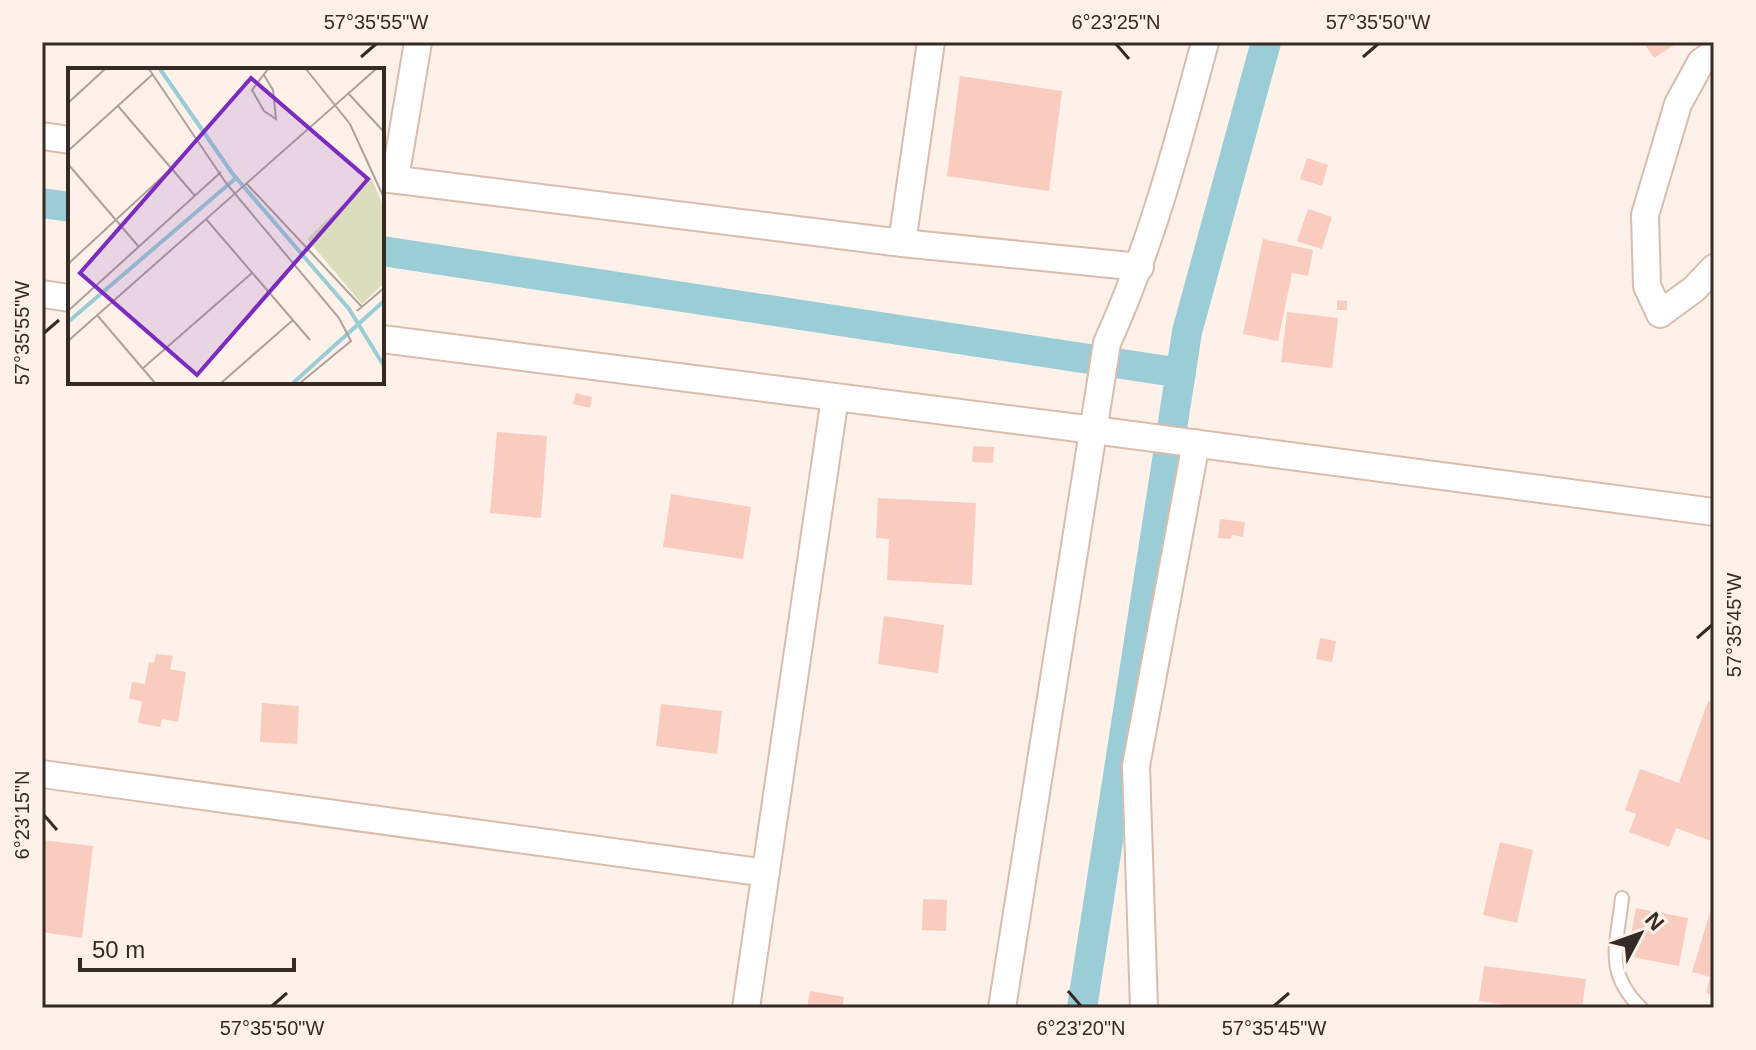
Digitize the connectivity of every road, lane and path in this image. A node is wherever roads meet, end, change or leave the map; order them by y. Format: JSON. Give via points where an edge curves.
{"nodes":[{"id":1,"x":418,"y":42,"type":"edge"},
{"id":2,"x":931,"y":42,"type":"edge"},
{"id":3,"x":1205,"y":42,"type":"edge"},
{"id":4,"x":1714,"y":53,"type":"edge"},
{"id":5,"x":42,"y":136,"type":"edge"},
{"id":6,"x":68,"y":140,"type":"edge"},
{"id":7,"x":388,"y":178,"type":"edge"},
{"id":8,"x":902,"y":243,"type":"junction"},
{"id":9,"x":1140,"y":267,"type":"junction"},
{"id":10,"x":1714,"y":268,"type":"edge"},
{"id":11,"x":42,"y":294,"type":"edge"},
{"id":12,"x":68,"y":298,"type":"edge"},
{"id":13,"x":384,"y":339,"type":"edge"},
{"id":14,"x":835,"y":397,"type":"junction"},
{"id":15,"x":1094,"y":430,"type":"junction"},
{"id":16,"x":1196,"y":443,"type":"junction"},
{"id":17,"x":1714,"y":512,"type":"edge"},
{"id":18,"x":42,"y":774,"type":"edge"},
{"id":19,"x":766,"y":873,"type":"junction"},
{"id":20,"x":1622,"y":898,"type":"dead end"},
{"id":21,"x":746,"y":1008,"type":"edge"},
{"id":22,"x":1002,"y":1008,"type":"edge"},
{"id":23,"x":1144,"y":1008,"type":"edge"},
{"id":24,"x":1641,"y":1008,"type":"edge"}],
"edges":[{"from":1,"to":7,"type":"street"},
{"from":2,"to":8,"type":"street"},
{"from":3,"to":9,"type":"street"},
{"from":4,"to":10,"type":"street","via":[[1701,62],[1678,104],[1645,215],[1647,286],[1660,314]]},
{"from":5,"to":6,"type":"street"},
{"from":7,"to":8,"type":"street"},
{"from":8,"to":9,"type":"street"},
{"from":9,"to":15,"type":"street","via":[[1107,343]]},
{"from":11,"to":12,"type":"street"},
{"from":13,"to":14,"type":"street"},
{"from":14,"to":15,"type":"street"},
{"from":14,"to":19,"type":"street"},
{"from":15,"to":16,"type":"street"},
{"from":15,"to":22,"type":"street"},
{"from":16,"to":17,"type":"street"},
{"from":16,"to":23,"type":"street","via":[[1136,766]]},
{"from":18,"to":19,"type":"street"},
{"from":19,"to":21,"type":"street"},
{"from":20,"to":24,"type":"lane","via":[[1614,963],[1620,983]]}]}
